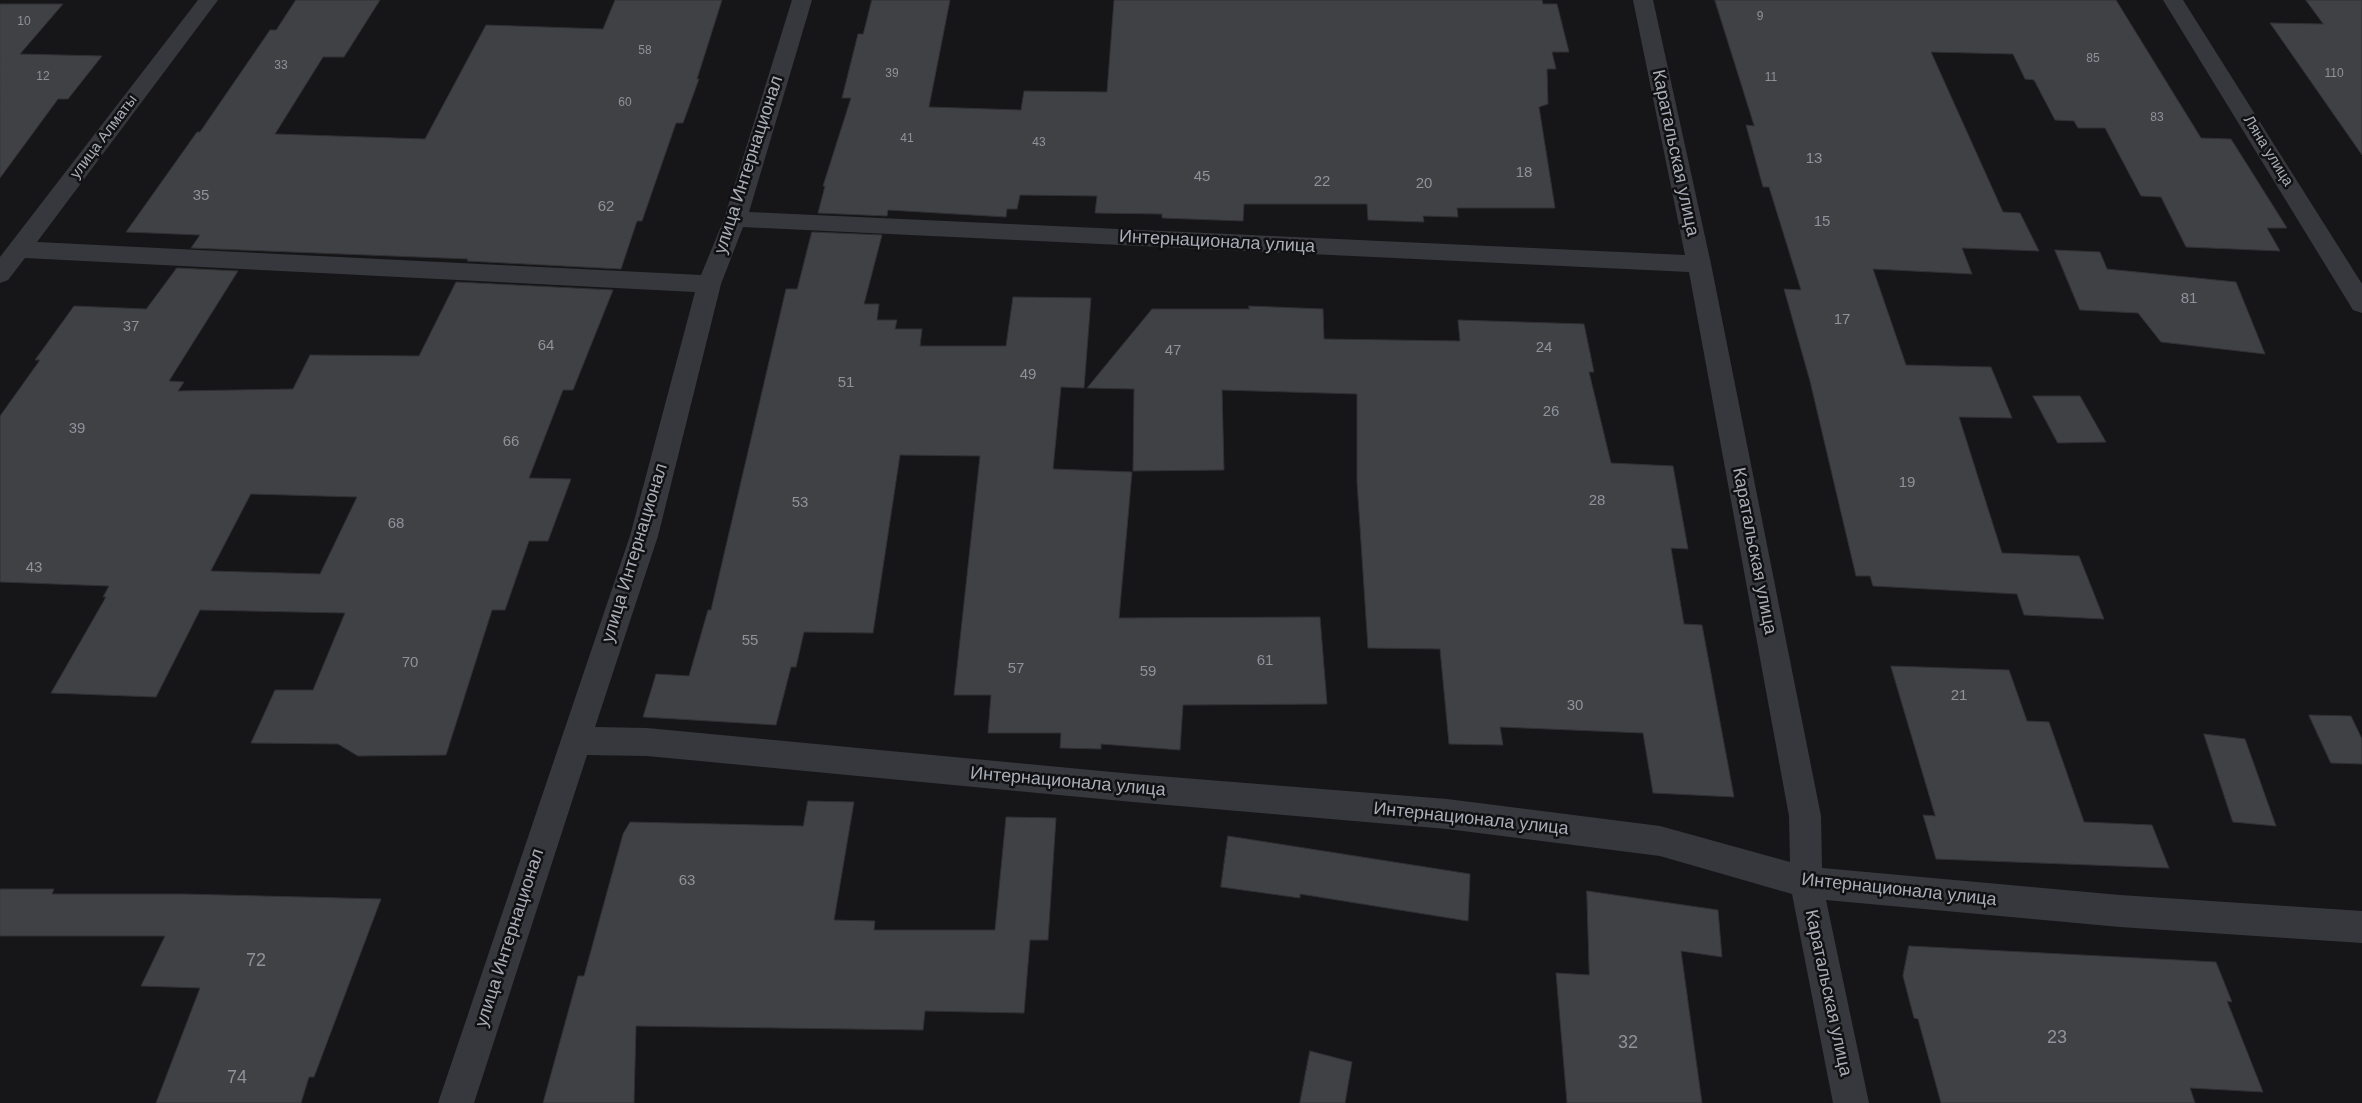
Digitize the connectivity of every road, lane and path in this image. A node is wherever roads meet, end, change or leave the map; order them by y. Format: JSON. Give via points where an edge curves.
{"nodes":[{"id":1,"x":208,"y":0,"type":"edge"},
{"id":2,"x":802,"y":0,"type":"edge"},
{"id":3,"x":1643,"y":0,"type":"edge"},
{"id":4,"x":2173,"y":0,"type":"edge"},
{"id":5,"x":734,"y":219,"type":"junction"},
{"id":6,"x":20,"y":249,"type":"junction"},
{"id":7,"x":1699,"y":264,"type":"junction"},
{"id":8,"x":0,"y":274,"type":"edge"},
{"id":9,"x":709,"y":284,"type":"junction"},
{"id":10,"x":2362,"y":304,"type":"edge"},
{"id":11,"x":575,"y":741,"type":"junction"},
{"id":12,"x":1806,"y":882,"type":"junction"},
{"id":13,"x":2362,"y":927,"type":"edge"},
{"id":14,"x":456,"y":1103,"type":"edge"},
{"id":15,"x":1851,"y":1103,"type":"edge"}],
"edges":[{"from":1,"to":6,"type":"street","name":"улица Алматы"},
{"from":2,"to":5,"type":"street","name":"улица Интернационал"},
{"from":3,"to":7,"type":"street","name":"Каратальская улица"},
{"from":4,"to":10,"type":"street","name":"Ляна улица"},
{"from":5,"to":7,"type":"street","name":"Интернационала улица"},
{"from":5,"to":9,"type":"street","name":"улица Интернационал"},
{"from":6,"to":8,"type":"street","name":"улица Алматы"},
{"from":6,"to":9,"type":"street"},
{"from":7,"to":12,"type":"street","name":"Каратальская улица","via":[[1805,816]]},
{"from":9,"to":11,"type":"street","name":"улица Интернационал","via":[[644,536]]},
{"from":11,"to":12,"type":"street","name":"Интернационала улица","via":[[647,742],[1447,814],[1660,840]]},
{"from":11,"to":14,"type":"street","name":"улица Интернационал"},
{"from":12,"to":13,"type":"street","name":"Интернационала улица","via":[[2120,911]]},
{"from":12,"to":15,"type":"street","name":"Каратальская улица"}]}
